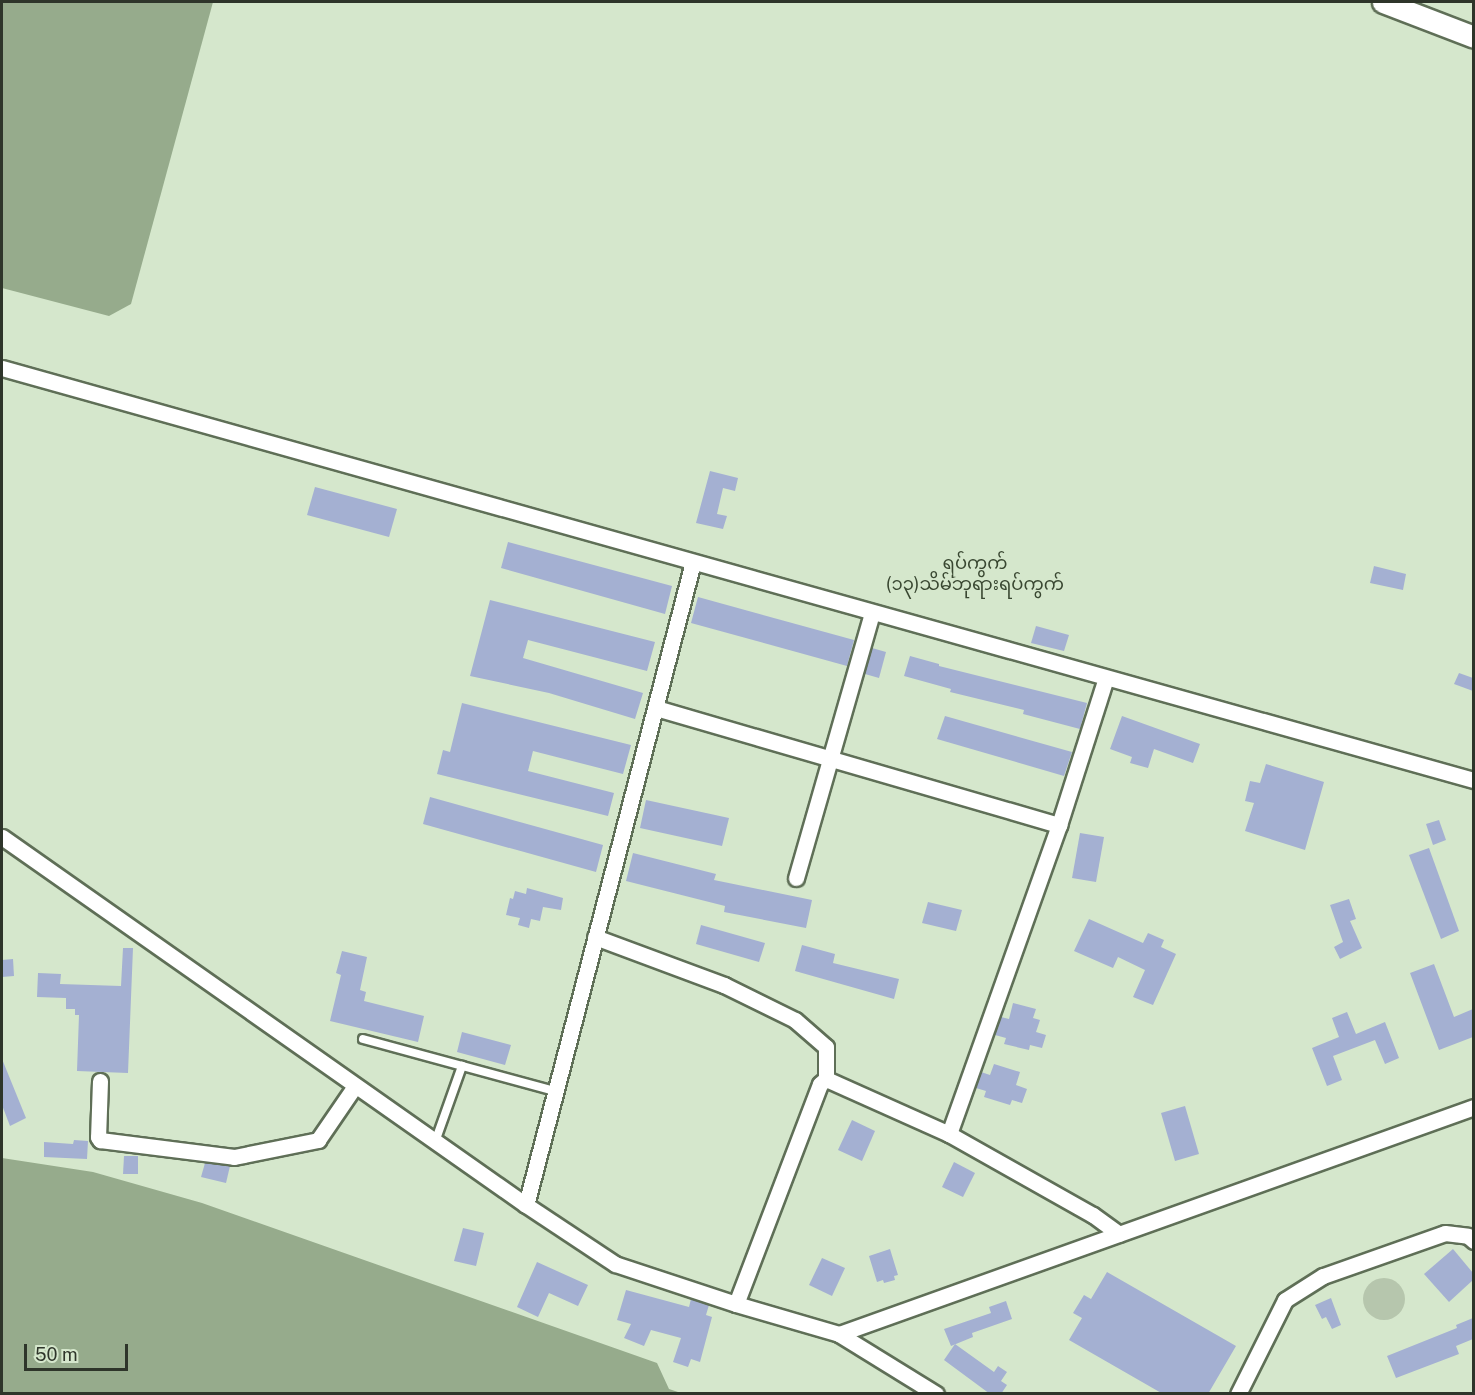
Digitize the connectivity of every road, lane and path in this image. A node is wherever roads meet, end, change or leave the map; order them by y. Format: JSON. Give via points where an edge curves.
{"nodes":[{"id":1,"x":1383,"y":2,"type":"edge"},
{"id":2,"x":1473,"y":37,"type":"edge"},
{"id":3,"x":2,"y":368,"type":"edge"},
{"id":4,"x":693,"y":562,"type":"junction"},
{"id":5,"x":872,"y":613,"type":"junction"},
{"id":6,"x":1106,"y":678,"type":"junction"},
{"id":7,"x":656,"y":708,"type":"junction"},
{"id":8,"x":831,"y":758,"type":"junction"},
{"id":9,"x":1473,"y":780,"type":"edge"},
{"id":10,"x":1059,"y":825,"type":"junction"},
{"id":11,"x":2,"y":837,"type":"edge"},
{"id":12,"x":796,"y":878,"type":"dead end"},
{"id":13,"x":595,"y":937,"type":"junction"},
{"id":14,"x":363,"y":1039,"type":"dead end"},
{"id":15,"x":462,"y":1066,"type":"junction"},
{"id":16,"x":826,"y":1079,"type":"junction"},
{"id":17,"x":100,"y":1080,"type":"dead end"},
{"id":18,"x":355,"y":1086,"type":"junction"},
{"id":19,"x":555,"y":1091,"type":"junction"},
{"id":20,"x":1473,"y":1107,"type":"edge"},
{"id":21,"x":949,"y":1134,"type":"junction"},
{"id":22,"x":435,"y":1142,"type":"junction"},
{"id":23,"x":526,"y":1205,"type":"junction"},
{"id":24,"x":1119,"y":1234,"type":"junction"},
{"id":25,"x":1473,"y":1241,"type":"edge"},
{"id":26,"x":736,"y":1305,"type":"junction"},
{"id":27,"x":838,"y":1334,"type":"junction"},
{"id":28,"x":936,"y":1394,"type":"edge"},
{"id":29,"x":1238,"y":1394,"type":"edge"}],
"edges":[{"from":1,"to":2,"type":"main road"},
{"from":3,"to":4,"type":"street"},
{"from":4,"to":5,"type":"street"},
{"from":4,"to":7,"type":"street"},
{"from":5,"to":6,"type":"street"},
{"from":5,"to":8,"type":"street"},
{"from":6,"to":9,"type":"street"},
{"from":6,"to":10,"type":"street"},
{"from":7,"to":8,"type":"street"},
{"from":7,"to":13,"type":"street"},
{"from":8,"to":10,"type":"street"},
{"from":8,"to":12,"type":"street"},
{"from":10,"to":21,"type":"street"},
{"from":11,"to":18,"type":"street"},
{"from":13,"to":16,"type":"street","via":[[724,985],[795,1020],[826,1047]]},
{"from":13,"to":19,"type":"street"},
{"from":14,"to":15,"type":"lane"},
{"from":15,"to":19,"type":"lane"},
{"from":15,"to":22,"type":"lane"},
{"from":16,"to":21,"type":"street"},
{"from":16,"to":26,"type":"street","via":[[820,1084]]},
{"from":17,"to":18,"type":"street","via":[[100,1140],[234,1157],[318,1140]]},
{"from":18,"to":22,"type":"street"},
{"from":19,"to":23,"type":"street"},
{"from":20,"to":24,"type":"street"},
{"from":21,"to":24,"type":"street","via":[[1093,1215]]},
{"from":22,"to":23,"type":"street"},
{"from":23,"to":26,"type":"street","via":[[615,1264]]},
{"from":24,"to":27,"type":"street"},
{"from":25,"to":29,"type":"street","via":[[1467,1236],[1445,1233],[1323,1276],[1295,1294],[1286,1300]]},
{"from":26,"to":27,"type":"street"},
{"from":27,"to":28,"type":"street"}]}
